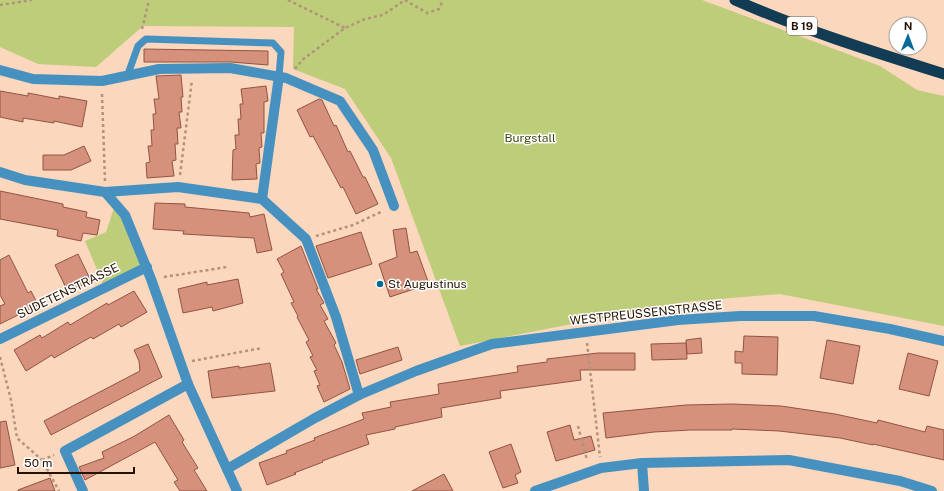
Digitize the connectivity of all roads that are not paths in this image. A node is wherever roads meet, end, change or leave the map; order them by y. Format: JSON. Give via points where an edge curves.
{"nodes":[{"id":1,"x":736,"y":0,"type":"edge"},
{"id":2,"x":0,"y":70,"type":"edge"},
{"id":3,"x":128,"y":74,"type":"junction"},
{"id":4,"x":944,"y":74,"type":"edge"},
{"id":5,"x":283,"y":77,"type":"junction"},
{"id":6,"x":0,"y":172,"type":"edge"},
{"id":7,"x":105,"y":192,"type":"junction"},
{"id":8,"x":262,"y":199,"type":"junction"},
{"id":9,"x":394,"y":206,"type":"road end"},
{"id":10,"x":147,"y":267,"type":"junction"},
{"id":11,"x":0,"y":338,"type":"edge"},
{"id":12,"x":944,"y":341,"type":"edge"},
{"id":13,"x":188,"y":384,"type":"junction"},
{"id":14,"x":359,"y":395,"type":"junction"},
{"id":15,"x":642,"y":463,"type":"junction"},
{"id":16,"x":227,"y":469,"type":"junction"},
{"id":17,"x":901,"y":486,"type":"edge"},
{"id":18,"x":82,"y":491,"type":"edge"},
{"id":19,"x":237,"y":491,"type":"edge"},
{"id":20,"x":535,"y":491,"type":"edge"},
{"id":21,"x":644,"y":491,"type":"edge"},
{"id":22,"x":932,"y":491,"type":"edge"}],
"edges":[{"from":1,"to":4,"type":"highway","number":"B 19","via":[[761,12]]},
{"from":2,"to":3,"type":"street","via":[[33,79],[102,81]]},
{"from":3,"to":5,"type":"street","via":[[159,69],[230,68]]},
{"from":3,"to":5,"type":"lane","via":[[138,46],[146,39],[273,43],[281,52]]},
{"from":5,"to":8,"type":"street"},
{"from":5,"to":9,"type":"street","via":[[340,101],[373,150]]},
{"from":6,"to":7,"type":"street","via":[[25,180]]},
{"from":7,"to":8,"type":"street","via":[[178,187]]},
{"from":7,"to":10,"type":"street","via":[[125,215]]},
{"from":8,"to":14,"type":"street","via":[[306,239],[336,317]]},
{"from":10,"to":11,"type":"street","name":"SUDETENSTRASSE"},
{"from":10,"to":13,"type":"street"},
{"from":12,"to":14,"type":"street","name":"WESTPREUSSENSTRASSE","via":[[814,316],[740,316],[678,320],[492,344],[416,371]]},
{"from":13,"to":16,"type":"street"},
{"from":13,"to":18,"type":"street","via":[[65,451]]},
{"from":14,"to":16,"type":"street","name":"WESTPREUSSENSTRASSE"},
{"from":15,"to":17,"type":"street","via":[[789,460]]},
{"from":15,"to":20,"type":"street","via":[[601,468]]},
{"from":15,"to":21,"type":"street"},
{"from":16,"to":19,"type":"street"},
{"from":17,"to":22,"type":"street"}]}
